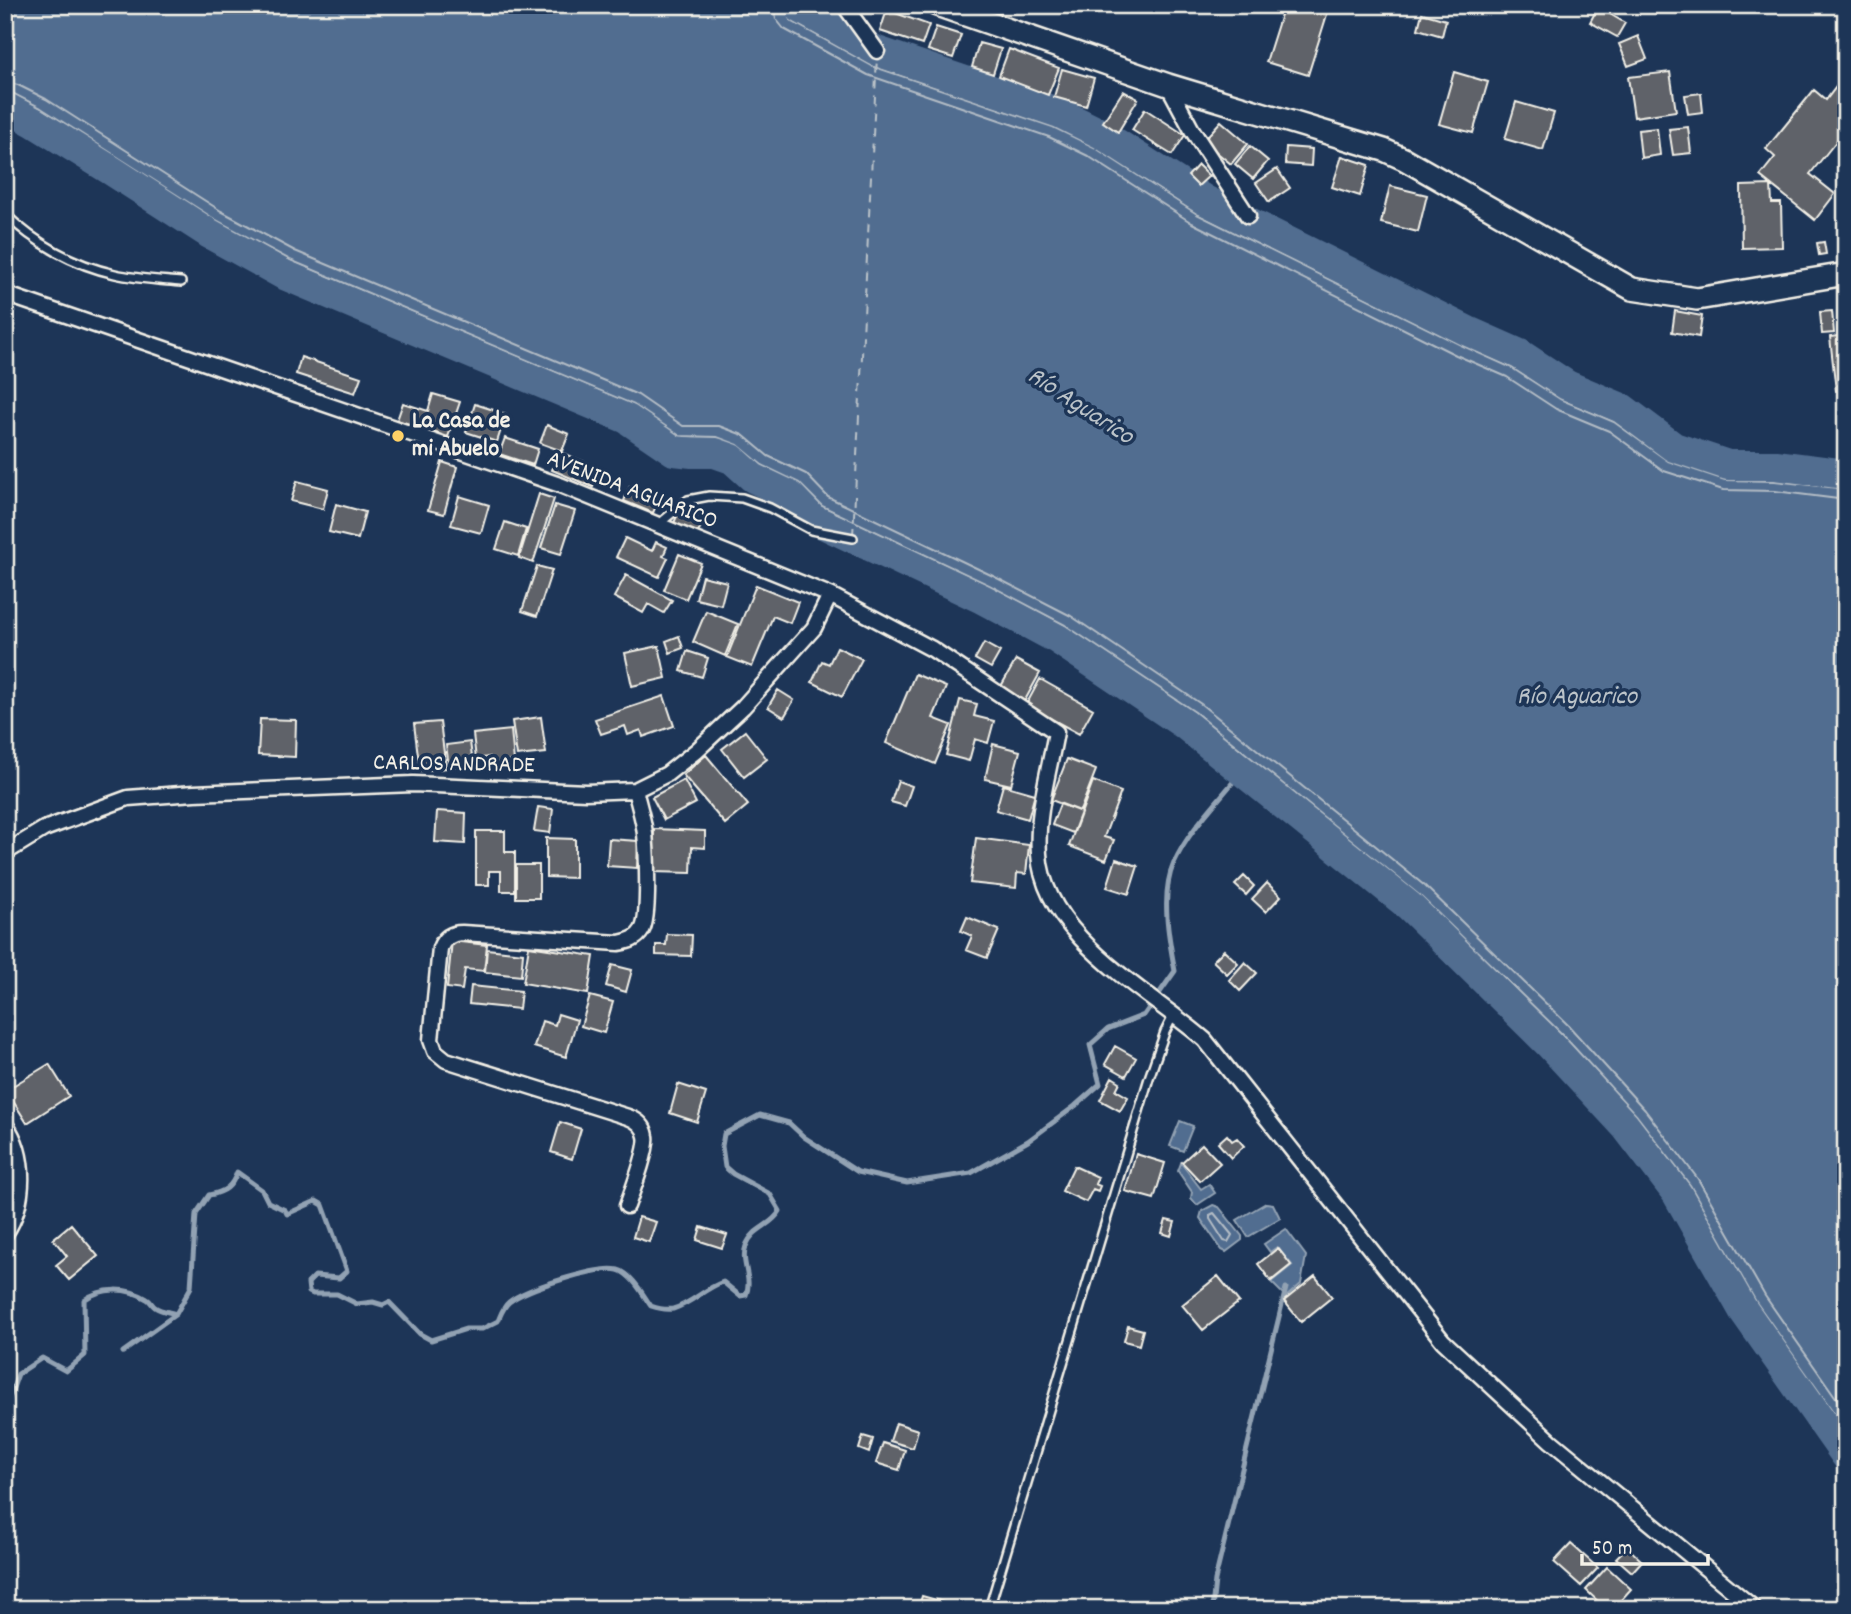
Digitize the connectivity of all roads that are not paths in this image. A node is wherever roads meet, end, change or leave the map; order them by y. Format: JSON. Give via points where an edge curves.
{"nodes":[{"id":1,"x":844,"y":5,"type":"edge"},
{"id":2,"x":937,"y":5,"type":"edge"},
{"id":3,"x":959,"y":10,"type":"edge"},
{"id":4,"x":877,"y":51,"type":"dead end"},
{"id":5,"x":1168,"y":85,"type":"junction"},
{"id":6,"x":5,"y":214,"type":"edge"},
{"id":7,"x":1248,"y":216,"type":"dead end"},
{"id":8,"x":1846,"y":274,"type":"edge"},
{"id":9,"x":181,"y":282,"type":"dead end"},
{"id":10,"x":5,"y":294,"type":"edge"},
{"id":11,"x":658,"y":524,"type":"junction"},
{"id":12,"x":853,"y":538,"type":"dead end"},
{"id":13,"x":830,"y":595,"type":"junction"},
{"id":14,"x":635,"y":790,"type":"junction"},
{"id":15,"x":5,"y":853,"type":"edge"},
{"id":16,"x":1174,"y":1014,"type":"junction"},
{"id":17,"x":9,"y":1130,"type":"edge"},
{"id":18,"x":627,"y":1206,"type":"dead end"},
{"id":19,"x":5,"y":1234,"type":"edge"},
{"id":20,"x":989,"y":1609,"type":"edge"},
{"id":21,"x":1755,"y":1609,"type":"edge"}],
"edges":[{"from":1,"to":4,"type":"street"},
{"from":2,"to":3,"type":"street"},
{"from":3,"to":5,"type":"street"},
{"from":5,"to":7,"type":"street"},
{"from":5,"to":8,"type":"street","via":[[1384,150],[1632,289],[1697,299]]},
{"from":6,"to":9,"type":"lane","via":[[27,235],[65,257],[114,274]]},
{"from":10,"to":11,"type":"street","name":"AVENIDA AGUARICO","via":[[559,485]]},
{"from":11,"to":12,"type":"lane","via":[[688,500],[742,498],[811,530]]},
{"from":11,"to":13,"type":"street","name":"AVENIDA AGUARICO"},
{"from":13,"to":14,"type":"street","name":"CARLOS ANDRADE","via":[[814,628],[743,707],[667,774]]},
{"from":13,"to":16,"type":"street","name":"AVENIDA AGUARICO","via":[[932,649],[1056,732],[1040,818],[1039,855],[1045,888],[1071,926],[1108,965]]},
{"from":14,"to":15,"type":"street","name":"CARLOS ANDRADE","via":[[413,784],[128,798],[44,829]]},
{"from":14,"to":18,"type":"street","via":[[646,861],[645,917],[640,933],[619,943],[452,934],[440,948],[431,1040],[446,1060],[640,1123],[647,1141]]},
{"from":16,"to":20,"type":"lane","via":[[1149,1078]]},
{"from":16,"to":21,"type":"street","via":[[1205,1041],[1443,1342],[1551,1441]]},
{"from":17,"to":19,"type":"street","via":[[21,1171],[19,1202]]}]}
